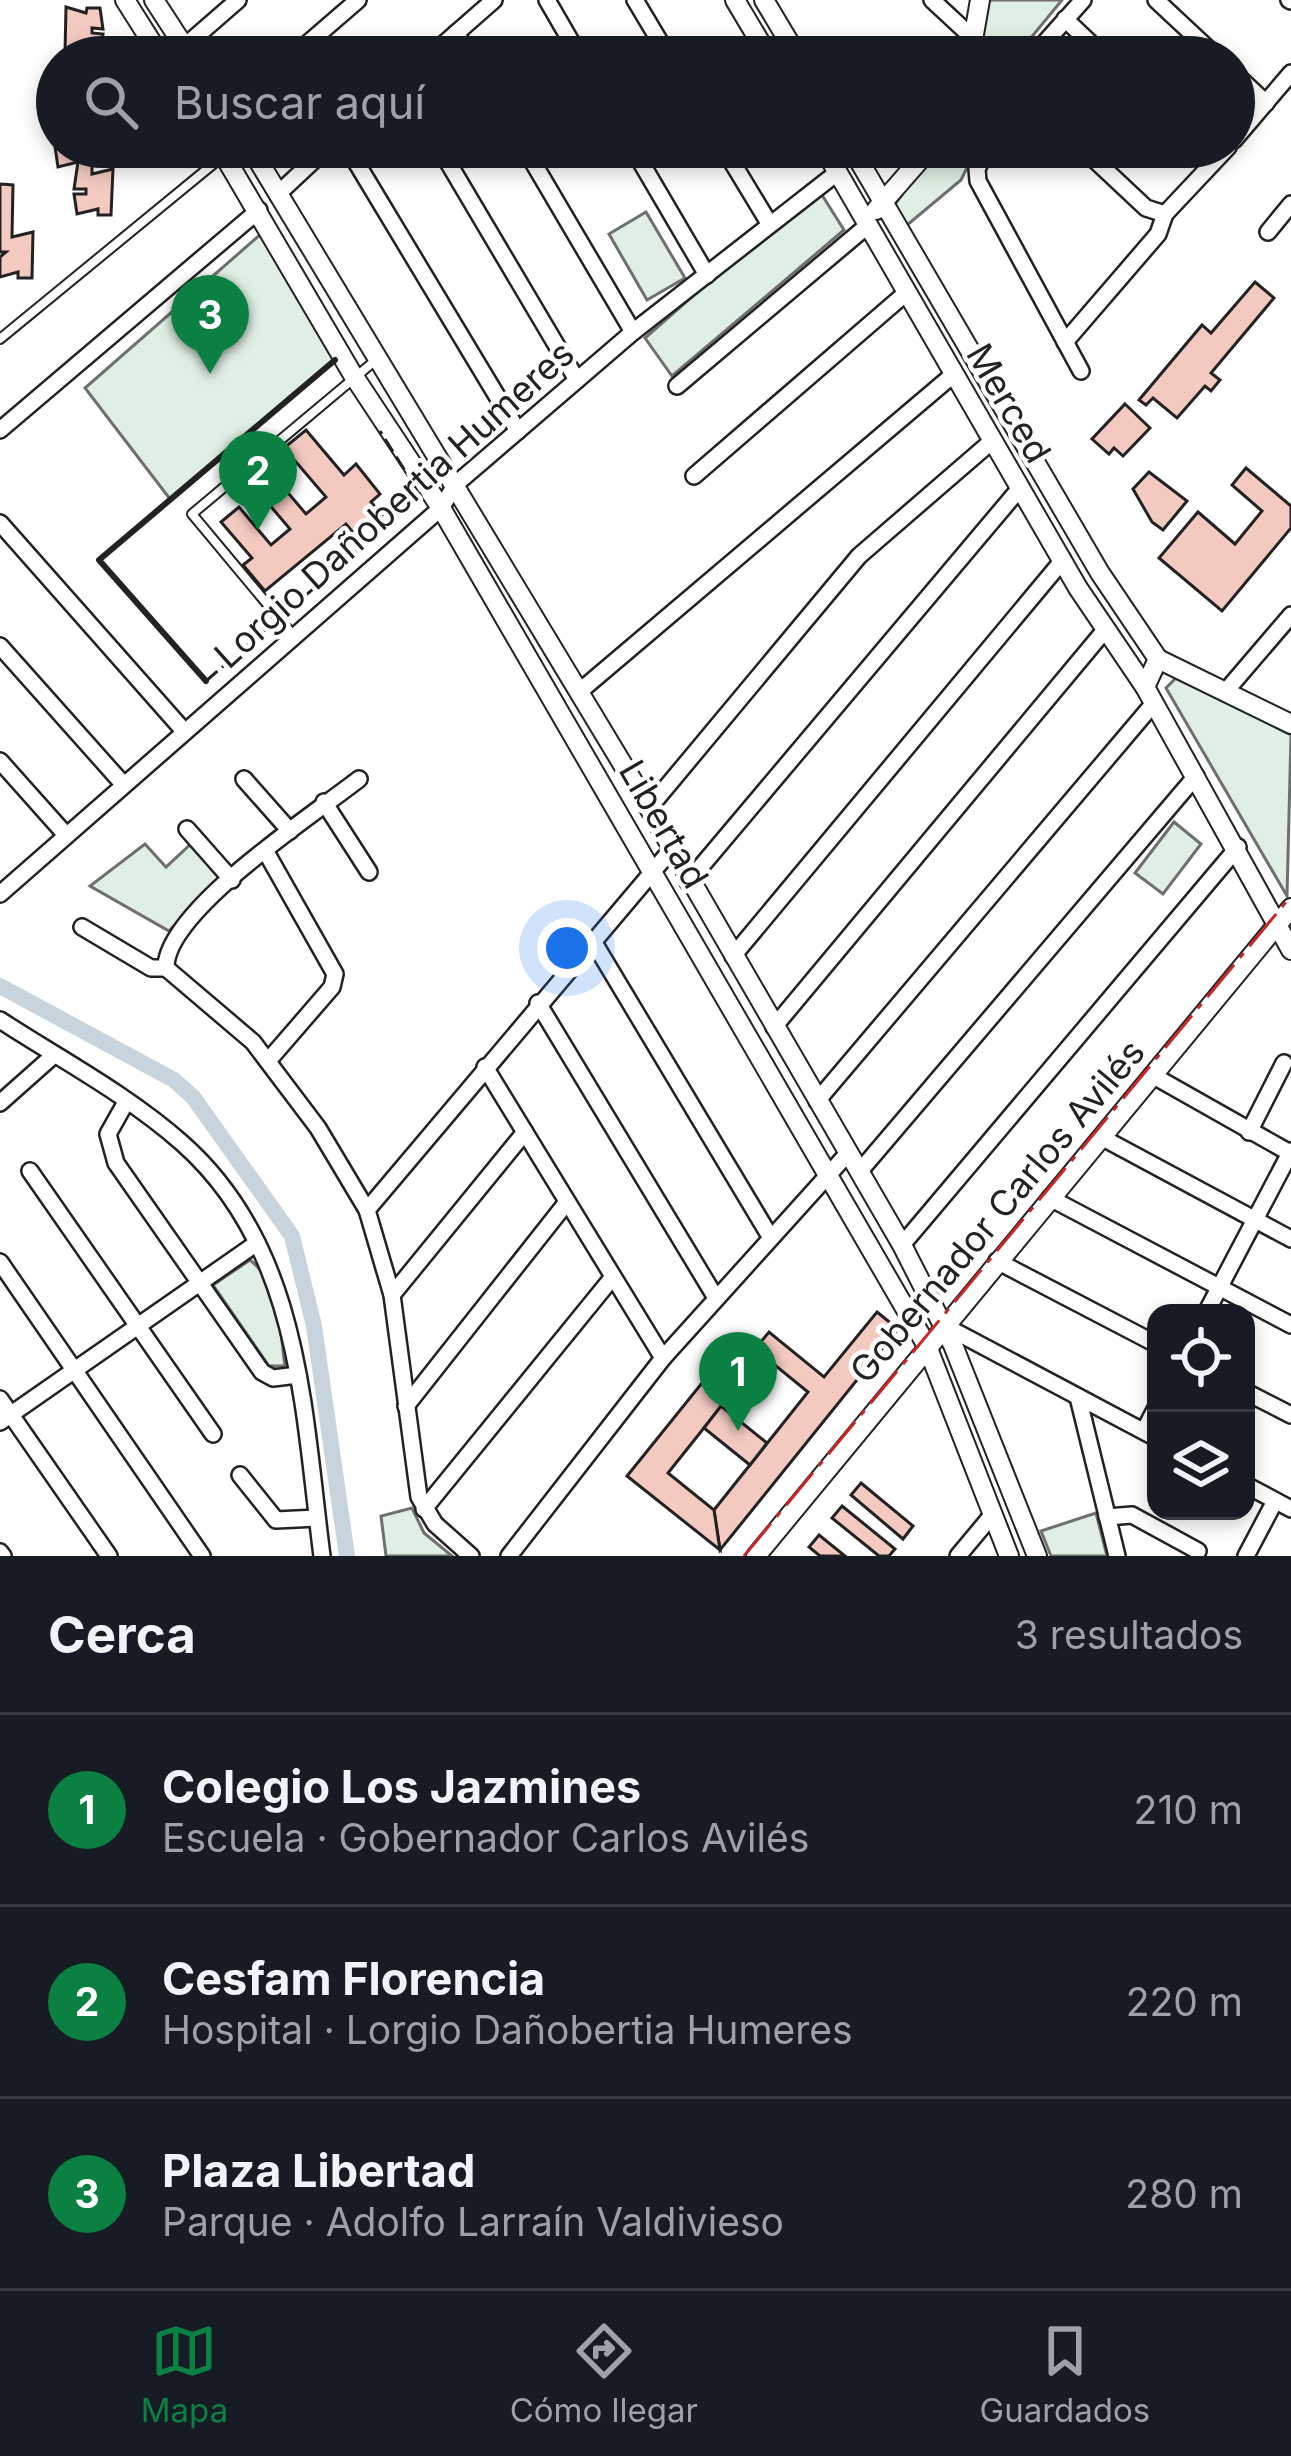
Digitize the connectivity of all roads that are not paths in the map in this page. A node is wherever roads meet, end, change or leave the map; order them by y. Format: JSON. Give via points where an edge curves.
{"nodes":[{"id":1,"x":125,"y":0,"type":"edge"},
{"id":2,"x":154,"y":0,"type":"edge"},
{"id":3,"x":238,"y":0,"type":"edge"},
{"id":4,"x":358,"y":0,"type":"edge"},
{"id":5,"x":494,"y":0,"type":"edge"},
{"id":6,"x":547,"y":0,"type":"edge"},
{"id":7,"x":635,"y":0,"type":"edge"},
{"id":8,"x":735,"y":0,"type":"edge"},
{"id":9,"x":764,"y":0,"type":"edge"},
{"id":10,"x":932,"y":0,"type":"edge"},
{"id":11,"x":980,"y":0,"type":"edge"},
{"id":12,"x":1083,"y":0,"type":"edge"},
{"id":13,"x":1156,"y":0,"type":"edge"},
{"id":14,"x":1065,"y":19,"type":"junction"},
{"id":15,"x":456,"y":33,"type":"junction"},
{"id":16,"x":148,"y":36,"type":"edge"},
{"id":17,"x":178,"y":36,"type":"edge"},
{"id":18,"x":203,"y":36,"type":"edge"},
{"id":19,"x":316,"y":36,"type":"edge"},
{"id":20,"x":453,"y":36,"type":"edge"},
{"id":21,"x":458,"y":36,"type":"edge"},
{"id":22,"x":568,"y":36,"type":"edge"},
{"id":23,"x":656,"y":36,"type":"edge"},
{"id":24,"x":757,"y":36,"type":"edge"},
{"id":25,"x":785,"y":36,"type":"edge"},
{"id":26,"x":962,"y":36,"type":"edge"},
{"id":27,"x":974,"y":36,"type":"edge"},
{"id":28,"x":1050,"y":36,"type":"edge"},
{"id":29,"x":1083,"y":36,"type":"edge"},
{"id":30,"x":1195,"y":36,"type":"edge"},
{"id":31,"x":1291,"y":73,"type":"edge"},
{"id":32,"x":1255,"y":93,"type":"edge"},
{"id":33,"x":1266,"y":103,"type":"junction"},
{"id":34,"x":1255,"y":116,"type":"edge"},
{"id":35,"x":201,"y":168,"type":"edge"},
{"id":36,"x":232,"y":168,"type":"edge"},
{"id":37,"x":264,"y":168,"type":"edge"},
{"id":38,"x":306,"y":168,"type":"edge"},
{"id":39,"x":360,"y":168,"type":"edge"},
{"id":40,"x":451,"y":168,"type":"edge"},
{"id":41,"x":536,"y":168,"type":"edge"},
{"id":42,"x":644,"y":168,"type":"edge"},
{"id":43,"x":736,"y":168,"type":"edge"},
{"id":44,"x":836,"y":168,"type":"edge"},
{"id":45,"x":863,"y":168,"type":"edge"},
{"id":46,"x":914,"y":168,"type":"edge"},
{"id":47,"x":978,"y":168,"type":"edge"},
{"id":48,"x":1103,"y":168,"type":"edge"},
{"id":49,"x":1209,"y":168,"type":"edge"},
{"id":50,"x":838,"y":172,"type":"junction"},
{"id":51,"x":280,"y":192,"type":"junction"},
{"id":52,"x":884,"y":204,"type":"junction"},
{"id":53,"x":1291,"y":204,"type":"edge"},
{"id":54,"x":259,"y":210,"type":"junction"},
{"id":55,"x":1165,"y":214,"type":"junction"},
{"id":56,"x":769,"y":223,"type":"junction"},
{"id":57,"x":865,"y":223,"type":"junction"},
{"id":58,"x":1291,"y":233,"type":"edge"},
{"id":59,"x":707,"y":275,"type":"junction"},
{"id":60,"x":906,"y":293,"type":"junction"},
{"id":61,"x":633,"y":332,"type":"junction"},
{"id":62,"x":0,"y":339,"type":"edge"},
{"id":63,"x":1065,"y":342,"type":"junction"},
{"id":64,"x":378,"y":358,"type":"junction"},
{"id":65,"x":1081,"y":371,"type":"dead end"},
{"id":66,"x":954,"y":374,"type":"junction"},
{"id":67,"x":353,"y":375,"type":"junction"},
{"id":68,"x":577,"y":380,"type":"junction"},
{"id":69,"x":677,"y":386,"type":"dead end"},
{"id":70,"x":0,"y":430,"type":"edge"},
{"id":71,"x":518,"y":431,"type":"junction"},
{"id":72,"x":992,"y":441,"type":"junction"},
{"id":73,"x":694,"y":476,"type":"dead end"},
{"id":74,"x":456,"y":484,"type":"junction"},
{"id":75,"x":1020,"y":488,"type":"junction"},
{"id":76,"x":441,"y":508,"type":"junction"},
{"id":77,"x":0,"y":523,"type":"edge"},
{"id":78,"x":1063,"y":560,"type":"junction"},
{"id":79,"x":1291,"y":615,"type":"edge"},
{"id":80,"x":1105,"y":630,"type":"junction"},
{"id":81,"x":1285,"y":635,"type":"edge"},
{"id":82,"x":293,"y":636,"type":"junction"},
{"id":83,"x":0,"y":646,"type":"edge"},
{"id":84,"x":1158,"y":659,"type":"junction"},
{"id":85,"x":1226,"y":691,"type":"junction"},
{"id":86,"x":579,"y":692,"type":"junction"},
{"id":87,"x":1149,"y":696,"type":"junction"},
{"id":88,"x":1291,"y":724,"type":"edge"},
{"id":89,"x":184,"y":730,"type":"junction"},
{"id":90,"x":0,"y":761,"type":"edge"},
{"id":91,"x":1196,"y":776,"type":"junction"},
{"id":92,"x":359,"y":778,"type":"dead end"},
{"id":93,"x":244,"y":779,"type":"dead end"},
{"id":94,"x":123,"y":784,"type":"junction"},
{"id":95,"x":325,"y":802,"type":"junction"},
{"id":96,"x":649,"y":808,"type":"junction"},
{"id":97,"x":187,"y":830,"type":"dead end"},
{"id":98,"x":290,"y":831,"type":"junction"},
{"id":99,"x":66,"y":835,"type":"junction"},
{"id":100,"x":1238,"y":847,"type":"junction"},
{"id":101,"x":671,"y":850,"type":"junction"},
{"id":102,"x":266,"y":852,"type":"junction"},
{"id":103,"x":369,"y":872,"type":"dead end"},
{"id":104,"x":653,"y":872,"type":"junction"},
{"id":105,"x":232,"y":880,"type":"junction"},
{"id":106,"x":688,"y":882,"type":"junction"},
{"id":107,"x":3,"y":886,"type":"edge"},
{"id":108,"x":1284,"y":916,"type":"edge"},
{"id":109,"x":82,"y":927,"type":"dead end"},
{"id":110,"x":593,"y":941,"type":"junction"},
{"id":111,"x":1291,"y":950,"type":"edge"},
{"id":112,"x":733,"y":956,"type":"junction"},
{"id":113,"x":166,"y":968,"type":"junction"},
{"id":114,"x":538,"y":1003,"type":"junction"},
{"id":115,"x":0,"y":1020,"type":"edge"},
{"id":116,"x":774,"y":1027,"type":"junction"},
{"id":117,"x":54,"y":1055,"type":"junction"},
{"id":118,"x":268,"y":1061,"type":"junction"},
{"id":119,"x":1284,"y":1063,"type":"dead end"},
{"id":120,"x":485,"y":1066,"type":"junction"},
{"id":121,"x":1152,"y":1076,"type":"junction"},
{"id":122,"x":818,"y":1100,"type":"junction"},
{"id":123,"x":126,"y":1102,"type":"junction"},
{"id":124,"x":0,"y":1103,"type":"edge"},
{"id":125,"x":525,"y":1132,"type":"junction"},
{"id":126,"x":1249,"y":1132,"type":"junction"},
{"id":127,"x":1101,"y":1136,"type":"junction"},
{"id":128,"x":849,"y":1152,"type":"junction"},
{"id":129,"x":1290,"y":1152,"type":"edge"},
{"id":130,"x":30,"y":1171,"type":"dead end"},
{"id":131,"x":860,"y":1172,"type":"junction"},
{"id":132,"x":829,"y":1175,"type":"junction"},
{"id":133,"x":1050,"y":1198,"type":"junction"},
{"id":134,"x":567,"y":1202,"type":"junction"},
{"id":135,"x":368,"y":1210,"type":"junction"},
{"id":136,"x":1255,"y":1220,"type":"junction"},
{"id":137,"x":771,"y":1238,"type":"junction"},
{"id":138,"x":1291,"y":1239,"type":"edge"},
{"id":139,"x":257,"y":1243,"type":"junction"},
{"id":140,"x":902,"y":1245,"type":"junction"},
{"id":141,"x":997,"y":1261,"type":"junction"},
{"id":142,"x":0,"y":1262,"type":"edge"},
{"id":143,"x":612,"y":1278,"type":"junction"},
{"id":144,"x":200,"y":1283,"type":"junction"},
{"id":145,"x":1220,"y":1287,"type":"junction"},
{"id":146,"x":392,"y":1295,"type":"junction"},
{"id":147,"x":716,"y":1298,"type":"junction"},
{"id":148,"x":1211,"y":1304,"type":"edge"},
{"id":149,"x":1291,"y":1324,"type":"edge"},
{"id":150,"x":138,"y":1326,"type":"junction"},
{"id":151,"x":945,"y":1326,"type":"junction"},
{"id":152,"x":1147,"y":1339,"type":"edge"},
{"id":153,"x":927,"y":1346,"type":"junction"},
{"id":154,"x":663,"y":1358,"type":"junction"},
{"id":155,"x":74,"y":1370,"type":"junction"},
{"id":156,"x":298,"y":1375,"type":"junction"},
{"id":157,"x":1078,"y":1396,"type":"junction"},
{"id":158,"x":1255,"y":1396,"type":"edge"},
{"id":159,"x":0,"y":1399,"type":"edge"},
{"id":160,"x":406,"y":1406,"type":"junction"},
{"id":161,"x":1291,"y":1415,"type":"edge"},
{"id":162,"x":5,"y":1418,"type":"edge"},
{"id":163,"x":1147,"y":1433,"type":"edge"},
{"id":164,"x":213,"y":1434,"type":"dead end"},
{"id":165,"x":240,"y":1474,"type":"dead end"},
{"id":166,"x":1255,"y":1490,"type":"edge"},
{"id":167,"x":1283,"y":1505,"type":"edge"},
{"id":168,"x":424,"y":1508,"type":"junction"},
{"id":169,"x":993,"y":1514,"type":"junction"},
{"id":170,"x":1107,"y":1517,"type":"junction"},
{"id":171,"x":317,"y":1518,"type":"junction"},
{"id":172,"x":1198,"y":1551,"type":"dead end"},
{"id":173,"x":109,"y":1556,"type":"edge"},
{"id":174,"x":202,"y":1556,"type":"edge"},
{"id":175,"x":322,"y":1556,"type":"edge"},
{"id":176,"x":471,"y":1556,"type":"edge"},
{"id":177,"x":509,"y":1556,"type":"edge"},
{"id":178,"x":755,"y":1556,"type":"edge"},
{"id":179,"x":958,"y":1556,"type":"edge"},
{"id":180,"x":1009,"y":1556,"type":"edge"},
{"id":181,"x":1037,"y":1556,"type":"edge"},
{"id":182,"x":1117,"y":1556,"type":"edge"},
{"id":183,"x":1246,"y":1556,"type":"edge"}],
"edges":[{"from":1,"to":16,"type":"street"},
{"from":2,"to":17,"type":"street"},
{"from":3,"to":18,"type":"street"},
{"from":4,"to":19,"type":"street"},
{"from":5,"to":15,"type":"street"},
{"from":6,"to":22,"type":"street"},
{"from":7,"to":23,"type":"street"},
{"from":8,"to":24,"type":"street"},
{"from":9,"to":25,"type":"street"},
{"from":10,"to":26,"type":"street"},
{"from":11,"to":27,"type":"street"},
{"from":12,"to":14,"type":"street"},
{"from":13,"to":30,"type":"street"},
{"from":14,"to":28,"type":"street"},
{"from":14,"to":29,"type":"street"},
{"from":15,"to":20,"type":"street"},
{"from":15,"to":21,"type":"street"},
{"from":31,"to":33,"type":"street"},
{"from":32,"to":33,"type":"street"},
{"from":33,"to":34,"type":"street"},
{"from":35,"to":62,"type":"lane"},
{"from":36,"to":54,"type":"street","name":"Libertad"},
{"from":37,"to":51,"type":"street","name":"Libertad"},
{"from":38,"to":51,"type":"street"},
{"from":39,"to":71,"type":"street"},
{"from":40,"to":68,"type":"street"},
{"from":41,"to":61,"type":"street"},
{"from":42,"to":59,"type":"street"},
{"from":43,"to":56,"type":"street"},
{"from":44,"to":50,"type":"street","name":"Merced"},
{"from":45,"to":52,"type":"street","name":"Merced"},
{"from":46,"to":52,"type":"street"},
{"from":47,"to":63,"type":"street"},
{"from":48,"to":55,"type":"street","via":[[1146,208]]},
{"from":49,"to":55,"type":"street"},
{"from":50,"to":56,"type":"street","name":"Lorgio Dañobertia Humeres"},
{"from":50,"to":57,"type":"street","name":"Merced"},
{"from":51,"to":54,"type":"street"},
{"from":51,"to":64,"type":"street","name":"Libertad"},
{"from":52,"to":57,"type":"street"},
{"from":52,"to":84,"type":"street","name":"Merced"},
{"from":53,"to":58,"type":"street","via":[[1272,227]]},
{"from":54,"to":67,"type":"street","name":"Libertad"},
{"from":54,"to":70,"type":"street"},
{"from":55,"to":63,"type":"street","via":[[1157,234]]},
{"from":56,"to":59,"type":"street","name":"Lorgio Dañobertia Humeres"},
{"from":57,"to":60,"type":"street","name":"Merced"},
{"from":57,"to":69,"type":"street"},
{"from":59,"to":61,"type":"street","name":"Lorgio Dañobertia Humeres"},
{"from":60,"to":66,"type":"street","name":"Merced"},
{"from":60,"to":73,"type":"street"},
{"from":61,"to":68,"type":"street","name":"Lorgio Dañobertia Humeres"},
{"from":63,"to":65,"type":"street"},
{"from":64,"to":67,"type":"lane"},
{"from":64,"to":74,"type":"street","name":"Libertad"},
{"from":66,"to":72,"type":"street","name":"Merced"},
{"from":66,"to":86,"type":"street"},
{"from":67,"to":76,"type":"street","name":"Libertad"},
{"from":67,"to":82,"type":"lane","via":[[192,514]]},
{"from":68,"to":71,"type":"street","name":"Lorgio Dañobertia Humeres"},
{"from":71,"to":74,"type":"street","name":"Lorgio Dañobertia Humeres"},
{"from":72,"to":75,"type":"street","name":"Merced"},
{"from":72,"to":96,"type":"street","via":[[859,556]]},
{"from":74,"to":76,"type":"street","name":"Lorgio Dañobertia Humeres"},
{"from":74,"to":86,"type":"street","name":"Libertad"},
{"from":75,"to":78,"type":"street","name":"Merced"},
{"from":75,"to":106,"type":"street"},
{"from":76,"to":82,"type":"street","name":"Lorgio Dañobertia Humeres"},
{"from":76,"to":104,"type":"street","name":"Libertad"},
{"from":77,"to":89,"type":"street"},
{"from":78,"to":80,"type":"street","name":"Merced"},
{"from":78,"to":112,"type":"street"},
{"from":79,"to":81,"type":"street"},
{"from":80,"to":87,"type":"street","name":"Merced"},
{"from":80,"to":116,"type":"street"},
{"from":81,"to":85,"type":"street"},
{"from":82,"to":89,"type":"street","name":"Lorgio Dañobertia Humeres"},
{"from":83,"to":94,"type":"street"},
{"from":84,"to":85,"type":"street"},
{"from":84,"to":87,"type":"street"},
{"from":85,"to":88,"type":"street"},
{"from":86,"to":96,"type":"street","name":"Libertad"},
{"from":87,"to":91,"type":"street","name":"Merced"},
{"from":87,"to":122,"type":"street"},
{"from":89,"to":94,"type":"street","name":"Lorgio Dañobertia Humeres"},
{"from":90,"to":99,"type":"street"},
{"from":91,"to":100,"type":"street","name":"Merced"},
{"from":91,"to":131,"type":"street"},
{"from":92,"to":95,"type":"street"},
{"from":93,"to":98,"type":"street"},
{"from":94,"to":99,"type":"street","name":"Lorgio Dañobertia Humeres"},
{"from":95,"to":98,"type":"street"},
{"from":95,"to":103,"type":"street"},
{"from":96,"to":101,"type":"street","name":"Libertad"},
{"from":97,"to":105,"type":"street"},
{"from":98,"to":102,"type":"street"},
{"from":99,"to":107,"type":"street","name":"Lorgio Dañobertia Humeres"},
{"from":100,"to":108,"type":"street","name":"Merced"},
{"from":100,"to":140,"type":"street"},
{"from":101,"to":104,"type":"street"},
{"from":101,"to":106,"type":"street","name":"Libertad"},
{"from":102,"to":105,"type":"street"},
{"from":102,"to":118,"type":"street","via":[[334,974]]},
{"from":104,"to":110,"type":"street"},
{"from":104,"to":132,"type":"street","name":"Libertad"},
{"from":105,"to":113,"type":"street","via":[[186,926]]},
{"from":106,"to":112,"type":"street","name":"Libertad"},
{"from":108,"to":111,"type":"street","name":"Merced"},
{"from":108,"to":121,"type":"street","name":"Gobernador Carlos Avilés"},
{"from":109,"to":113,"type":"street","via":[[151,968]]},
{"from":110,"to":114,"type":"street"},
{"from":110,"to":137,"type":"street"},
{"from":112,"to":116,"type":"street","name":"Libertad"},
{"from":113,"to":118,"type":"street"},
{"from":114,"to":120,"type":"street"},
{"from":114,"to":147,"type":"street"},
{"from":115,"to":117,"type":"street"},
{"from":116,"to":122,"type":"street","name":"Libertad"},
{"from":117,"to":123,"type":"street"},
{"from":117,"to":124,"type":"street"},
{"from":118,"to":135,"type":"street"},
{"from":119,"to":126,"type":"street"},
{"from":120,"to":125,"type":"street"},
{"from":120,"to":135,"type":"street"},
{"from":121,"to":126,"type":"street"},
{"from":121,"to":127,"type":"street","name":"Gobernador Carlos Avilés"},
{"from":122,"to":128,"type":"street","name":"Libertad"},
{"from":123,"to":139,"type":"street","via":[[196,1156]]},
{"from":123,"to":144,"type":"street","via":[[108,1149]]},
{"from":125,"to":134,"type":"street"},
{"from":125,"to":146,"type":"street"},
{"from":126,"to":129,"type":"street"},
{"from":127,"to":133,"type":"street","name":"Gobernador Carlos Avilés"},
{"from":127,"to":136,"type":"street"},
{"from":128,"to":131,"type":"street","name":"Libertad"},
{"from":128,"to":132,"type":"street"},
{"from":129,"to":136,"type":"street"},
{"from":130,"to":150,"type":"street"},
{"from":131,"to":140,"type":"street","name":"Libertad"},
{"from":132,"to":137,"type":"street"},
{"from":132,"to":153,"type":"street","name":"Libertad"},
{"from":133,"to":141,"type":"street","name":"Gobernador Carlos Avilés"},
{"from":133,"to":145,"type":"street"},
{"from":134,"to":143,"type":"street"},
{"from":134,"to":160,"type":"street"},
{"from":135,"to":146,"type":"street"},
{"from":136,"to":138,"type":"street"},
{"from":136,"to":145,"type":"street"},
{"from":137,"to":147,"type":"street"},
{"from":139,"to":144,"type":"street"},
{"from":139,"to":156,"type":"street","via":[[287,1314]]},
{"from":140,"to":151,"type":"street","name":"Libertad"},
{"from":141,"to":151,"type":"street","name":"Gobernador Carlos Avilés"},
{"from":141,"to":152,"type":"street"},
{"from":142,"to":155,"type":"street"},
{"from":143,"to":154,"type":"street"},
{"from":143,"to":168,"type":"street"},
{"from":144,"to":150,"type":"street"},
{"from":144,"to":156,"type":"street","via":[[262,1372]]},
{"from":145,"to":148,"type":"street"},
{"from":145,"to":149,"type":"street"},
{"from":146,"to":160,"type":"street"},
{"from":147,"to":154,"type":"street"},
{"from":150,"to":155,"type":"street"},
{"from":150,"to":164,"type":"street"},
{"from":151,"to":153,"type":"street","name":"Gobernador Carlos Avilés"},
{"from":151,"to":157,"type":"street"},
{"from":151,"to":181,"type":"street","name":"Libertad"},
{"from":153,"to":169,"type":"street","name":"Libertad"},
{"from":153,"to":178,"type":"street","name":"Gobernador Carlos Avilés"},
{"from":154,"to":177,"type":"street"},
{"from":155,"to":162,"type":"street"},
{"from":155,"to":174,"type":"street"},
{"from":156,"to":171,"type":"street"},
{"from":157,"to":163,"type":"street"},
{"from":157,"to":170,"type":"street"},
{"from":158,"to":161,"type":"street"},
{"from":159,"to":162,"type":"street"},
{"from":160,"to":168,"type":"street"},
{"from":162,"to":173,"type":"street"},
{"from":165,"to":171,"type":"street","via":[[276,1520]]},
{"from":166,"to":167,"type":"street"},
{"from":167,"to":183,"type":"street"},
{"from":168,"to":176,"type":"street"},
{"from":169,"to":179,"type":"street"},
{"from":169,"to":180,"type":"street","name":"Libertad"},
{"from":170,"to":172,"type":"street","via":[[1127,1513]]},
{"from":170,"to":182,"type":"street"},
{"from":171,"to":175,"type":"street"}]}
